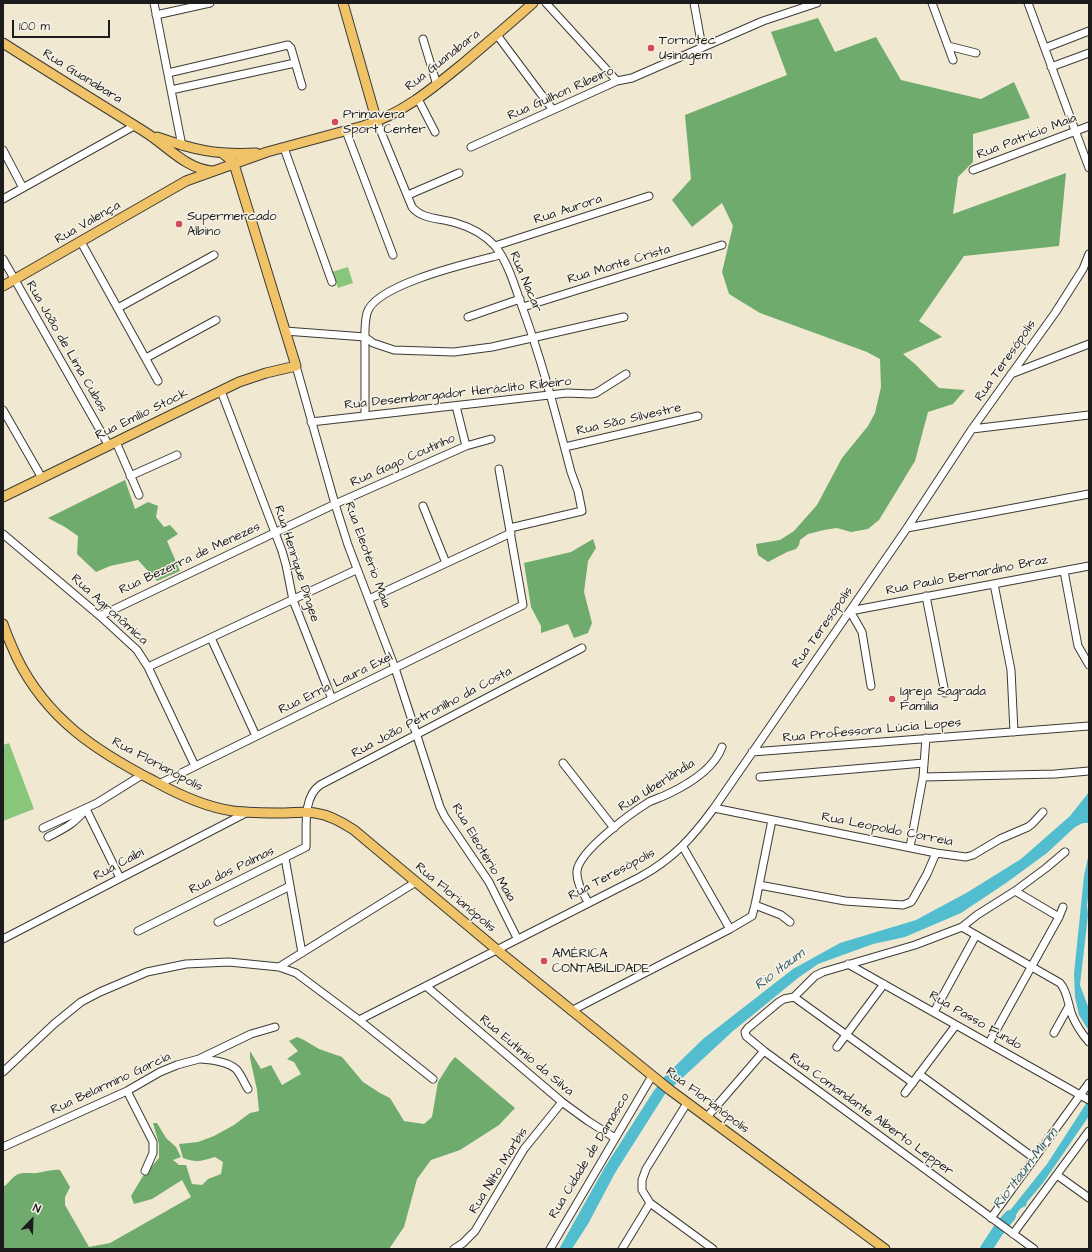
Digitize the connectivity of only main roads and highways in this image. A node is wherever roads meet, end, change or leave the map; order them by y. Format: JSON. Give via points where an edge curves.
{"nodes":[{"id":1,"x":343,"y":3,"type":"edge"},
{"id":2,"x":533,"y":3,"type":"edge"},
{"id":3,"x":3,"y":43,"type":"edge"},
{"id":4,"x":377,"y":122,"type":"junction"},
{"id":5,"x":146,"y":133,"type":"junction"},
{"id":6,"x":182,"y":146,"type":"junction"},
{"id":7,"x":196,"y":150,"type":"junction"},
{"id":8,"x":267,"y":152,"type":"junction"},
{"id":9,"x":222,"y":153,"type":"junction"},
{"id":10,"x":234,"y":164,"type":"junction"},
{"id":11,"x":191,"y":165,"type":"junction"},
{"id":12,"x":218,"y":169,"type":"junction"},
{"id":13,"x":186,"y":181,"type":"junction"},
{"id":14,"x":3,"y":286,"type":"edge"},
{"id":15,"x":296,"y":366,"type":"joint"},
{"id":16,"x":3,"y":497,"type":"edge"},
{"id":17,"x":3,"y":624,"type":"edge"},
{"id":18,"x":885,"y":1249,"type":"edge"}],
"edges":[{"from":1,"to":4,"type":"main road","name":"Rua Nacar"},
{"from":2,"to":4,"type":"main road","name":"Rua Guanabara","via":[[437,85],[394,114]]},
{"from":3,"to":5,"type":"main road","name":"Rua Guanabara"},
{"from":4,"to":8,"type":"main road","name":"Rua Guanabara"},
{"from":5,"to":6,"type":"main road","name":"Rua Guanabara"},
{"from":5,"to":11,"type":"main road","name":"Rua Guanabara"},
{"from":6,"to":7,"type":"main road","name":"Rua Guanabara"},
{"from":6,"to":11,"type":"main road"},
{"from":7,"to":9,"type":"main road","name":"Rua Guanabara"},
{"from":7,"to":11,"type":"main road","via":[[189,157]]},
{"from":8,"to":9,"type":"main road","name":"Rua Guanabara"},
{"from":8,"to":10,"type":"main road","name":"Rua Guanabara"},
{"from":9,"to":10,"type":"main road"},
{"from":9,"to":12,"type":"main road","via":[[225,162]]},
{"from":10,"to":12,"type":"main road","name":"Rua Guanabara"},
{"from":10,"to":15,"type":"main road","name":"Rua Eleotério Maia"},
{"from":11,"to":12,"type":"main road","name":"Rua Guanabara","via":[[204,170]]},
{"from":11,"to":13,"type":"main road"},
{"from":12,"to":13,"type":"main road","name":"Rua Valença"},
{"from":13,"to":14,"type":"main road","name":"Rua Valença"},
{"from":15,"to":16,"type":"main road","name":"Rua Emílio Stock","via":[[253,377],[221,391]]},
{"from":17,"to":18,"type":"main road","name":"Rua Florianópolis","via":[[33,685],[66,724],[85,740],[142,775],[207,806],[246,813],[307,812],[326,815],[343,823],[652,1076]]}]}
